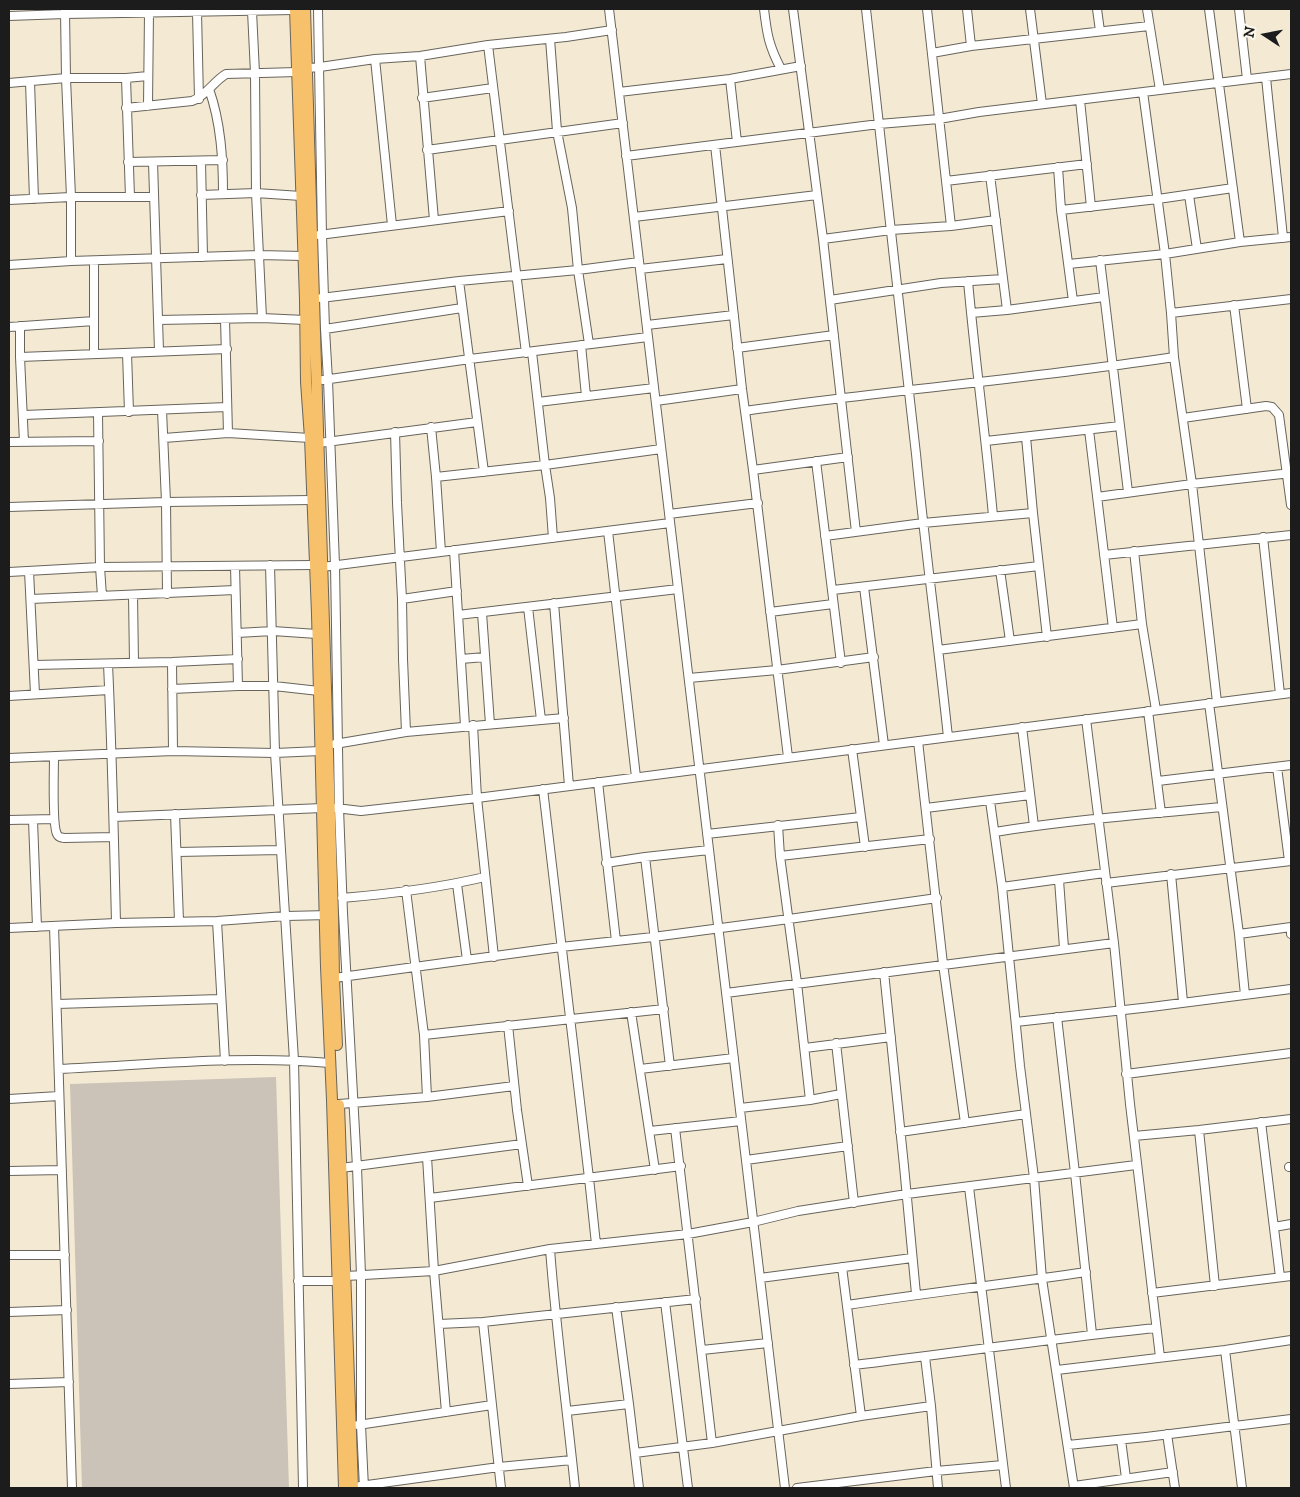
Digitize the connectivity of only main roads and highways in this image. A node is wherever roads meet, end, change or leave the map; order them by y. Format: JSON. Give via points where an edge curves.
{"nodes":[{"id":1,"x":298,"y":9,"type":"edge"},
{"id":2,"x":302,"y":70,"type":"junction"},
{"id":3,"x":314,"y":441,"type":"junction"},
{"id":4,"x":318,"y":566,"type":"junction"},
{"id":5,"x":328,"y":747,"type":"junction"},
{"id":6,"x":329,"y":915,"type":"junction"},
{"id":7,"x":342,"y":1278,"type":"junction"},
{"id":8,"x":350,"y":1488,"type":"edge"}],
"edges":[{"from":1,"to":2,"type":"main road"},
{"from":2,"to":3,"type":"main road","via":[[301,196],[306,382]]},
{"from":2,"to":3,"type":"main road","via":[[317,235],[319,298]]},
{"from":3,"to":4,"type":"main road"},
{"from":3,"to":4,"type":"main road","via":[[311,500]]},
{"from":4,"to":5,"type":"main road"},
{"from":4,"to":5,"type":"main road","via":[[319,691]]},
{"from":5,"to":6,"type":"main road"},
{"from":6,"to":7,"type":"main road","via":[[339,1104]]},
{"from":6,"to":7,"type":"main road","via":[[330,1063]]},
{"from":7,"to":8,"type":"main road"},
{"from":7,"to":8,"type":"main road","via":[[356,1426]]}]}
